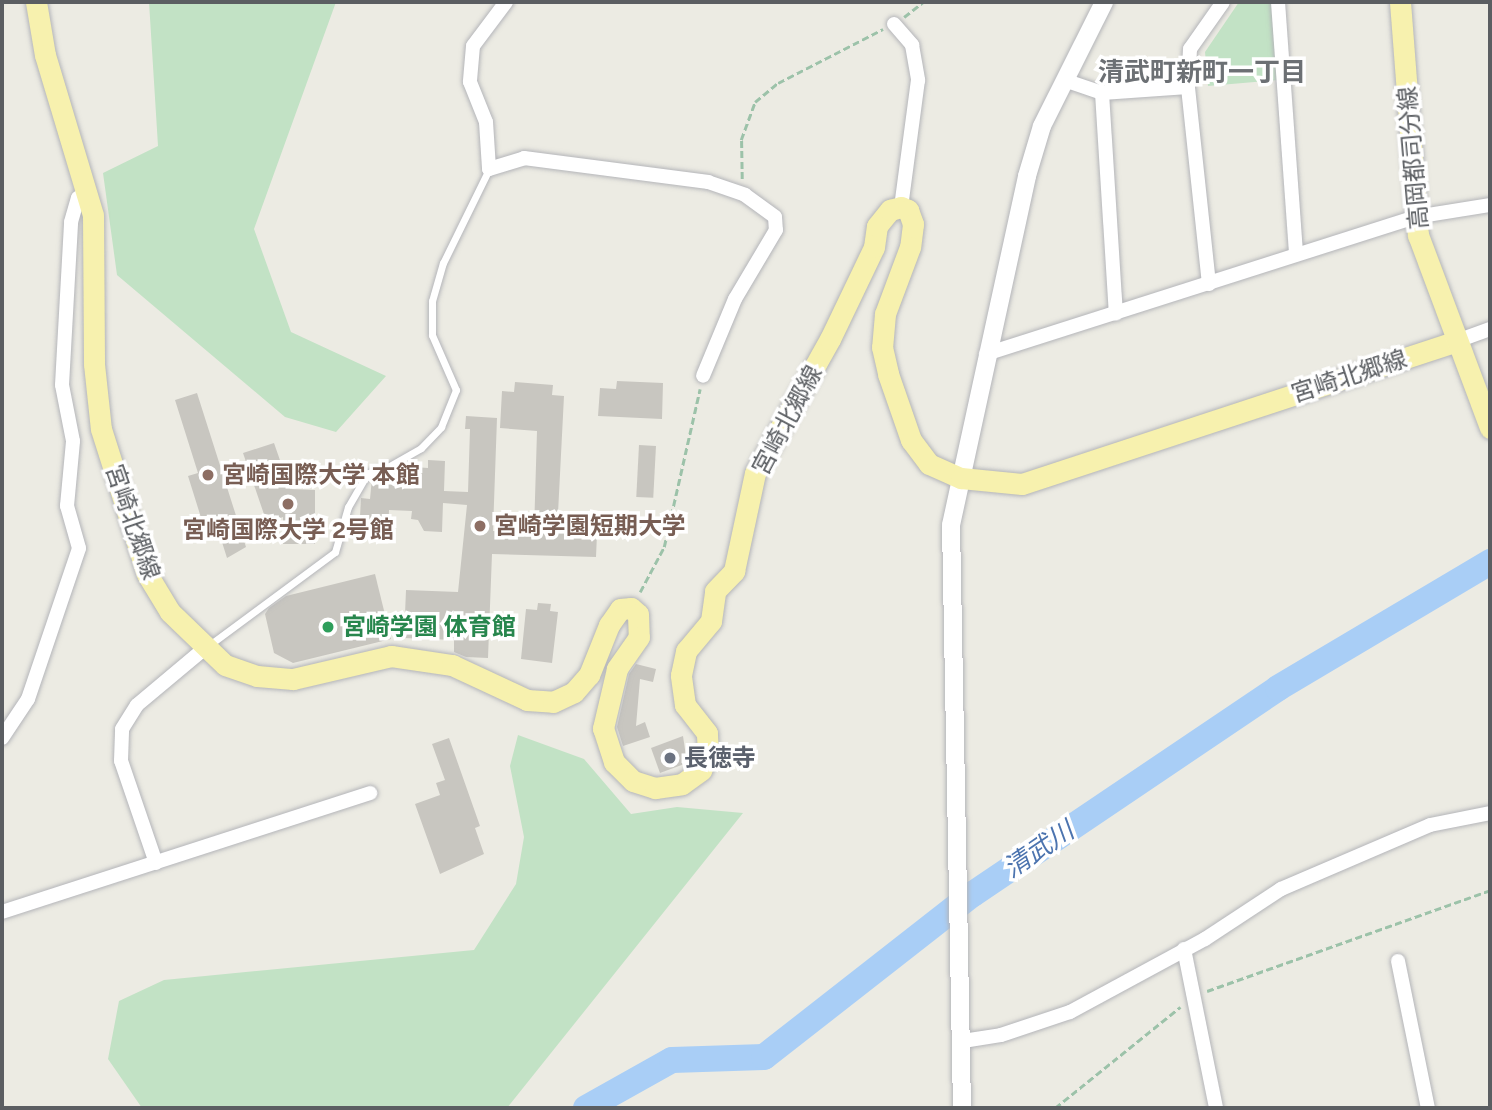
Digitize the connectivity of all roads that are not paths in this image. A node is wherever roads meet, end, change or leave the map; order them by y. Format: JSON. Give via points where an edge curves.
{"nodes":[{"id":1,"x":36,"y":2,"type":"edge"},
{"id":2,"x":506,"y":2,"type":"edge"},
{"id":3,"x":1104,"y":2,"type":"edge"},
{"id":4,"x":1223,"y":2,"type":"edge"},
{"id":5,"x":1278,"y":2,"type":"edge"},
{"id":6,"x":1400,"y":2,"type":"edge"},
{"id":7,"x":894,"y":24,"type":"road end"},
{"id":8,"x":1064,"y":80,"type":"junction"},
{"id":9,"x":1188,"y":87,"type":"junction"},
{"id":10,"x":1102,"y":93,"type":"junction"},
{"id":11,"x":489,"y":169,"type":"junction"},
{"id":12,"x":88,"y":191,"type":"junction"},
{"id":13,"x":1490,"y":205,"type":"edge"},
{"id":14,"x":901,"y":207,"type":"junction"},
{"id":15,"x":1415,"y":217,"type":"junction"},
{"id":16,"x":1296,"y":254,"type":"junction"},
{"id":17,"x":1209,"y":284,"type":"junction"},
{"id":18,"x":1116,"y":314,"type":"junction"},
{"id":19,"x":1490,"y":329,"type":"edge"},
{"id":20,"x":1457,"y":341,"type":"junction"},
{"id":21,"x":986,"y":354,"type":"junction"},
{"id":22,"x":703,"y":376,"type":"road end"},
{"id":23,"x":1490,"y":428,"type":"edge"},
{"id":24,"x":961,"y":478,"type":"junction"},
{"id":25,"x":204,"y":649,"type":"junction"},
{"id":26,"x":2,"y":738,"type":"edge"},
{"id":27,"x":370,"y":793,"type":"dead end"},
{"id":28,"x":1490,"y":813,"type":"edge"},
{"id":29,"x":156,"y":863,"type":"junction"},
{"id":30,"x":2,"y":912,"type":"edge"},
{"id":31,"x":1184,"y":949,"type":"junction"},
{"id":32,"x":1398,"y":961,"type":"dead end"},
{"id":33,"x":963,"y":1041,"type":"junction"},
{"id":34,"x":962,"y":1108,"type":"edge"},
{"id":35,"x":1216,"y":1108,"type":"edge"},
{"id":36,"x":1428,"y":1108,"type":"edge"}],
"edges":[{"from":1,"to":12,"type":"main road","name":"宮崎北郷線","via":[[45,55]]},
{"from":2,"to":11,"type":"street","via":[[473,46],[470,82],[486,122]]},
{"from":3,"to":8,"type":"street"},
{"from":4,"to":9,"type":"street","via":[[1190,48]]},
{"from":5,"to":16,"type":"street"},
{"from":6,"to":15,"type":"main road","name":"高岡都司分線"},
{"from":7,"to":14,"type":"street","via":[[912,45],[918,80]]},
{"from":8,"to":10,"type":"street"},
{"from":8,"to":21,"type":"street","via":[[1042,127],[1027,176]]},
{"from":9,"to":10,"type":"street"},
{"from":9,"to":17,"type":"street"},
{"from":10,"to":18,"type":"street"},
{"from":11,"to":22,"type":"street","via":[[524,158],[708,181],[745,195],[775,216],[776,230],[735,299]]},
{"from":11,"to":25,"type":"lane","via":[[443,263],[432,301],[432,335],[456,390],[441,427],[421,449],[368,473],[348,508],[335,552]]},
{"from":12,"to":25,"type":"main road","name":"宮崎北郷線","via":[[93,215],[94,364],[101,429],[147,574],[170,612]]},
{"from":12,"to":26,"type":"street","via":[[78,198],[71,222],[62,384],[73,441],[67,506],[79,548],[28,699]]},
{"from":13,"to":15,"type":"street"},
{"from":14,"to":24,"type":"main road","name":"宮崎北郷線","via":[[913,224],[910,247],[885,314],[882,347],[911,440],[929,464]]},
{"from":14,"to":25,"type":"main road","name":"宮崎北郷線","via":[[890,210],[877,226],[864,270],[755,473],[734,571],[715,591],[711,621],[686,651],[681,675],[685,705],[707,733],[708,754],[701,770],[682,784],[655,788],[634,781],[614,762],[603,728],[617,669],[639,637],[638,614],[631,608],[620,609],[608,625],[589,676],[574,692],[553,702],[527,700],[452,665],[391,656],[293,679],[257,676],[225,665]]},
{"from":15,"to":16,"type":"street"},
{"from":15,"to":20,"type":"main road","name":"高岡都司分線"},
{"from":16,"to":17,"type":"street"},
{"from":17,"to":18,"type":"street"},
{"from":18,"to":21,"type":"street"},
{"from":19,"to":20,"type":"street"},
{"from":20,"to":23,"type":"main road","name":"高岡都司分線"},
{"from":20,"to":24,"type":"main road","name":"宮崎北郷線","via":[[1022,484]]},
{"from":21,"to":24,"type":"street"},
{"from":24,"to":33,"type":"street","via":[[948,559]]},
{"from":25,"to":29,"type":"street","via":[[136,705],[122,729],[121,761]]},
{"from":27,"to":29,"type":"street"},
{"from":28,"to":31,"type":"street","via":[[1430,825],[1356,854],[1281,889]]},
{"from":29,"to":30,"type":"street"},
{"from":31,"to":33,"type":"street","via":[[1070,1012],[1001,1035]]},
{"from":31,"to":35,"type":"street"},
{"from":32,"to":36,"type":"street"},
{"from":33,"to":34,"type":"street"}]}
